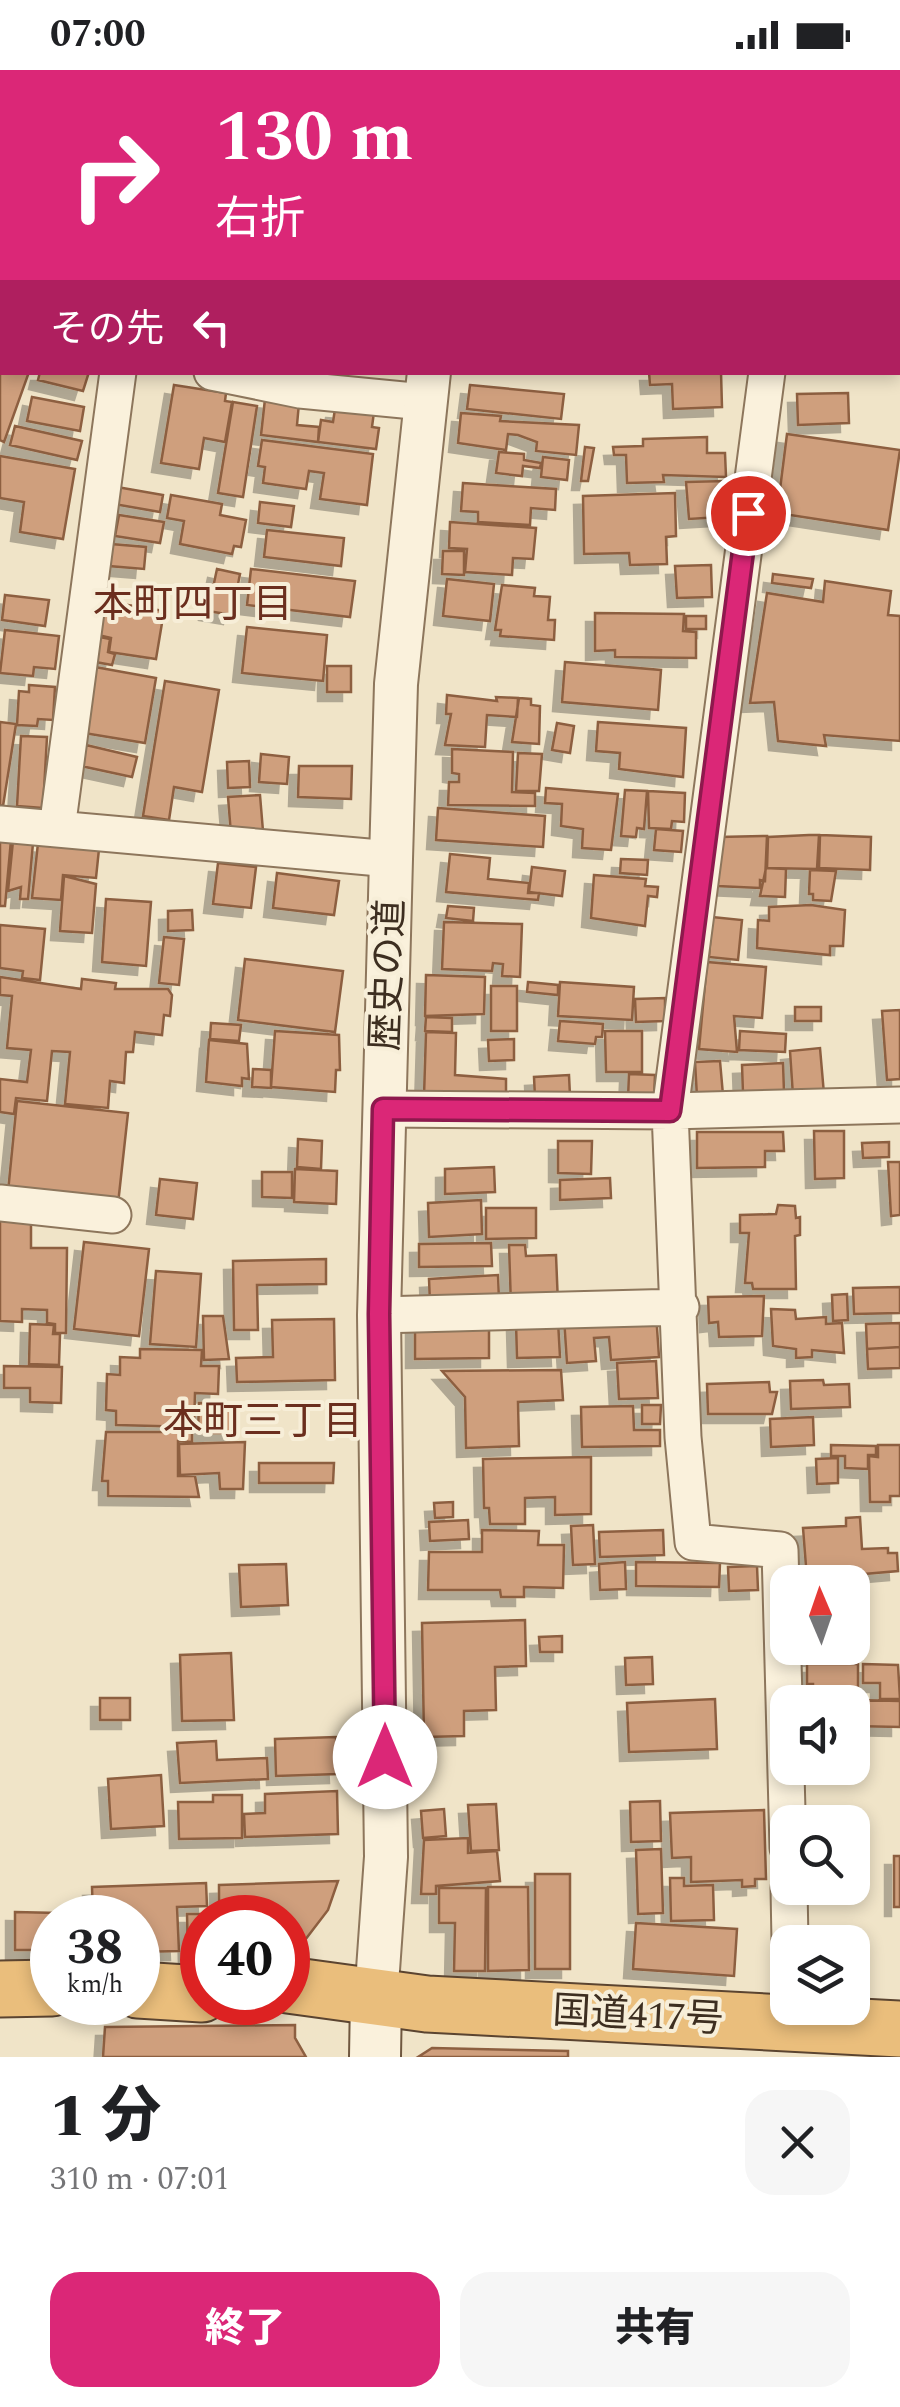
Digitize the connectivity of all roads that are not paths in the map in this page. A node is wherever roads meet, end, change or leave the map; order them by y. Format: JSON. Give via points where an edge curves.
{"nodes":[{"id":1,"x":118,"y":375,"type":"edge"},
{"id":2,"x":227,"y":375,"type":"edge"},
{"id":3,"x":767,"y":375,"type":"edge"},
{"id":4,"x":426,"y":387,"type":"edge"},
{"id":5,"x":0,"y":824,"type":"edge"},
{"id":6,"x":57,"y":829,"type":"junction"},
{"id":7,"x":390,"y":859,"type":"junction"},
{"id":8,"x":900,"y":1105,"type":"edge"},
{"id":9,"x":383,"y":1109,"type":"junction"},
{"id":10,"x":670,"y":1111,"type":"junction"},
{"id":11,"x":0,"y":1203,"type":"edge"},
{"id":12,"x":113,"y":1215,"type":"dead end"},
{"id":13,"x":681,"y":1307,"type":"junction"},
{"id":14,"x":379,"y":1314,"type":"junction"},
{"id":15,"x":787,"y":1805,"type":"edge"},
{"id":16,"x":0,"y":1975,"type":"edge"},
{"id":17,"x":30,"y":1975,"type":"edge"},
{"id":18,"x":0,"y":1988,"type":"edge"},
{"id":19,"x":30,"y":1988,"type":"edge"},
{"id":20,"x":310,"y":1988,"type":"edge"},
{"id":21,"x":310,"y":1998,"type":"edge"},
{"id":22,"x":376,"y":1998,"type":"junction"},
{"id":23,"x":900,"y":2028,"type":"edge"},
{"id":24,"x":791,"y":2029,"type":"edge"},
{"id":25,"x":375,"y":2057,"type":"edge"}],
"edges":[{"from":1,"to":6,"type":"street"},
{"from":2,"to":4,"type":"street","via":[[300,390]]},
{"from":3,"to":10,"type":"street"},
{"from":4,"to":7,"type":"street","name":"歴史の道","via":[[396,684]]},
{"from":5,"to":6,"type":"street"},
{"from":6,"to":7,"type":"street"},
{"from":7,"to":9,"type":"street","name":"歴史の道"},
{"from":8,"to":10,"type":"street"},
{"from":9,"to":10,"type":"street"},
{"from":9,"to":14,"type":"street","name":"歴史の道"},
{"from":10,"to":13,"type":"street"},
{"from":11,"to":12,"type":"street"},
{"from":13,"to":14,"type":"street"},
{"from":13,"to":15,"type":"street","via":[[693,1542],[780,1550]]},
{"from":14,"to":22,"type":"street","name":"歴史の道","via":[[386,1858]]},
{"from":16,"to":17,"type":"highway"},
{"from":18,"to":19,"type":"highway"},
{"from":20,"to":22,"type":"highway","name":"国道417号"},
{"from":21,"to":22,"type":"highway","name":"国道417号"},
{"from":22,"to":24,"type":"highway","name":"国道417号"},
{"from":22,"to":25,"type":"main road"},
{"from":23,"to":24,"type":"highway","name":"国道417号"}]}
